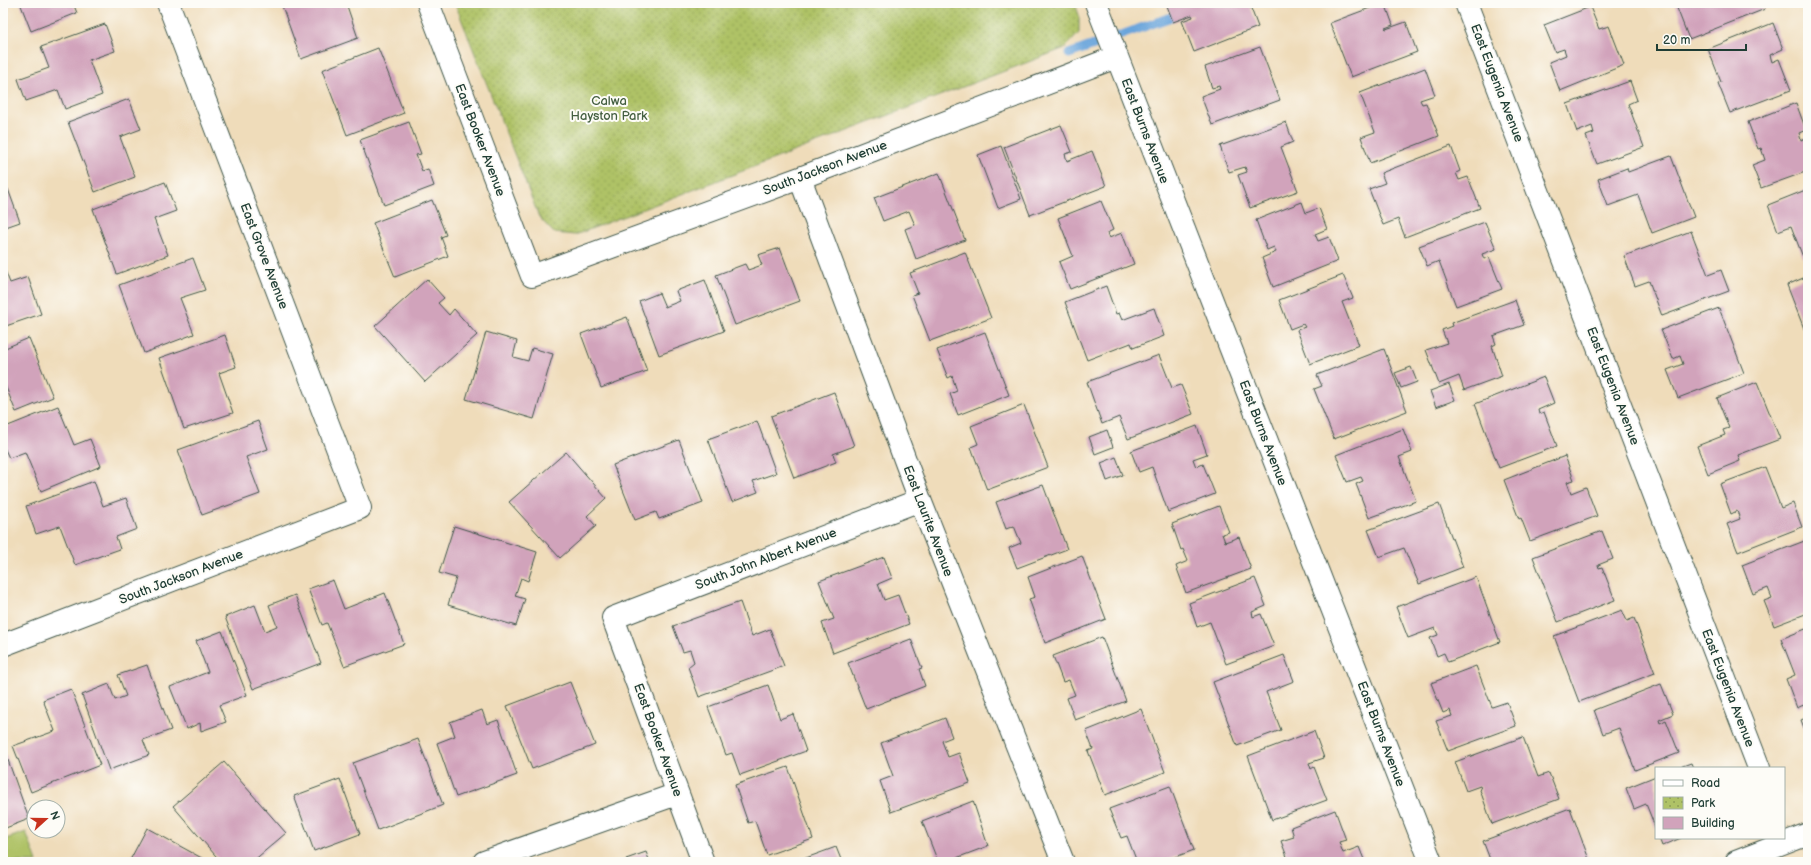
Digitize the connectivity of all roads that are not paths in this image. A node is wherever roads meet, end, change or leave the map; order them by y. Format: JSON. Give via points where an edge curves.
{"nodes":[{"id":1,"x":168,"y":3,"type":"edge"},
{"id":2,"x":428,"y":3,"type":"edge"},
{"id":3,"x":1096,"y":3,"type":"edge"},
{"id":4,"x":1466,"y":3,"type":"edge"},
{"id":5,"x":1116,"y":57,"type":"junction"},
{"id":6,"x":800,"y":178,"type":"junction"},
{"id":7,"x":532,"y":276,"type":"joint"},
{"id":8,"x":920,"y":500,"type":"junction"},
{"id":9,"x":360,"y":508,"type":"joint"},
{"id":10,"x":613,"y":618,"type":"joint"},
{"id":11,"x":4,"y":643,"type":"edge"},
{"id":12,"x":1759,"y":767,"type":"edge"},
{"id":13,"x":677,"y":794,"type":"junction"},
{"id":14,"x":1808,"y":834,"type":"edge"},
{"id":15,"x":1786,"y":837,"type":"edge"},
{"id":16,"x":1782,"y":839,"type":"edge"},
{"id":17,"x":484,"y":862,"type":"edge"},
{"id":18,"x":703,"y":862,"type":"edge"},
{"id":19,"x":1063,"y":862,"type":"edge"},
{"id":20,"x":1431,"y":862,"type":"edge"},
{"id":21,"x":1736,"y":862,"type":"edge"}],
"edges":[{"from":1,"to":9,"type":"street","name":"East Grove Avenue"},
{"from":2,"to":7,"type":"street","name":"East Booker Avenue"},
{"from":3,"to":5,"type":"street","name":"East Burns Avenue"},
{"from":4,"to":12,"type":"street","name":"East Eugenia Avenue"},
{"from":5,"to":6,"type":"street","name":"South Jackson Avenue"},
{"from":5,"to":20,"type":"street","name":"East Burns Avenue"},
{"from":6,"to":7,"type":"street","name":"South Jackson Avenue"},
{"from":6,"to":8,"type":"street","name":"East Laurite Avenue"},
{"from":8,"to":10,"type":"street","name":"South John Albert Avenue"},
{"from":8,"to":19,"type":"street","name":"East Laurite Avenue"},
{"from":9,"to":11,"type":"street","name":"South Jackson Avenue"},
{"from":10,"to":13,"type":"street","name":"East Booker Avenue"},
{"from":13,"to":17,"type":"street"},
{"from":13,"to":18,"type":"street","name":"East Booker Avenue"},
{"from":14,"to":15,"type":"street"},
{"from":16,"to":21,"type":"street"}]}
